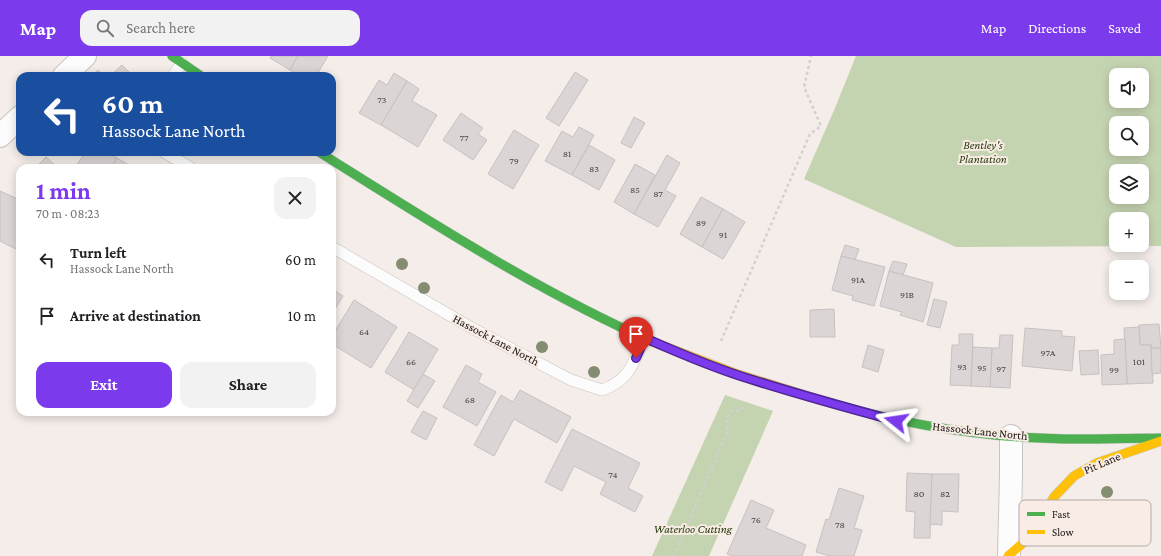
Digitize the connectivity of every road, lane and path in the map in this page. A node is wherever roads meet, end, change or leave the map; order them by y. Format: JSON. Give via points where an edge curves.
{"nodes":[{"id":1,"x":85,"y":56,"type":"edge"},
{"id":2,"x":172,"y":56,"type":"edge"},
{"id":3,"x":811,"y":56,"type":"edge"},
{"id":4,"x":182,"y":63,"type":"junction"},
{"id":5,"x":68,"y":72,"type":"edge"},
{"id":6,"x":176,"y":72,"type":"edge"},
{"id":7,"x":195,"y":72,"type":"edge"},
{"id":8,"x":16,"y":121,"type":"edge"},
{"id":9,"x":0,"y":136,"type":"edge"},
{"id":10,"x":171,"y":156,"type":"edge"},
{"id":11,"x":325,"y":156,"type":"edge"},
{"id":12,"x":184,"y":164,"type":"edge"},
{"id":13,"x":336,"y":249,"type":"edge"},
{"id":14,"x":645,"y":338,"type":"junction"},
{"id":15,"x":710,"y":366,"type":"junction"},
{"id":16,"x":745,"y":400,"type":"dead end"},
{"id":17,"x":1011,"y":436,"type":"junction"},
{"id":18,"x":1161,"y":438,"type":"edge"},
{"id":19,"x":1161,"y":441,"type":"edge"},
{"id":20,"x":1052,"y":500,"type":"edge"},
{"id":21,"x":1019,"y":546,"type":"edge"},
{"id":22,"x":674,"y":556,"type":"edge"},
{"id":23,"x":1008,"y":556,"type":"edge"}],
"edges":[{"from":1,"to":5,"type":"street"},
{"from":2,"to":4,"type":"main road"},
{"from":3,"to":15,"type":"path","via":[[804,87],[821,126],[810,134]]},
{"from":4,"to":6,"type":"lane"},
{"from":4,"to":7,"type":"main road"},
{"from":8,"to":9,"type":"street"},
{"from":10,"to":12,"type":"lane"},
{"from":11,"to":14,"type":"main road","name":"Hassock Lane North","via":[[519,273]]},
{"from":13,"to":14,"type":"lane","name":"Hassock Lane North","via":[[470,327],[571,380],[602,390],[627,375]]},
{"from":14,"to":15,"type":"main road","name":"Hassock Lane North"},
{"from":15,"to":17,"type":"main road","name":"Hassock Lane North","via":[[896,421],[962,432]]},
{"from":16,"to":22,"type":"path","via":[[741,410],[731,411],[728,415],[728,430]]},
{"from":17,"to":18,"type":"main road","name":"Hassock Lane North","via":[[1074,439]]},
{"from":17,"to":23,"type":"street","name":"Pit Lane"},
{"from":19,"to":20,"type":"main road","name":"Pit Lane","via":[[1097,463],[1074,476]]},
{"from":21,"to":23,"type":"main road","name":"Pit Lane"}]}
